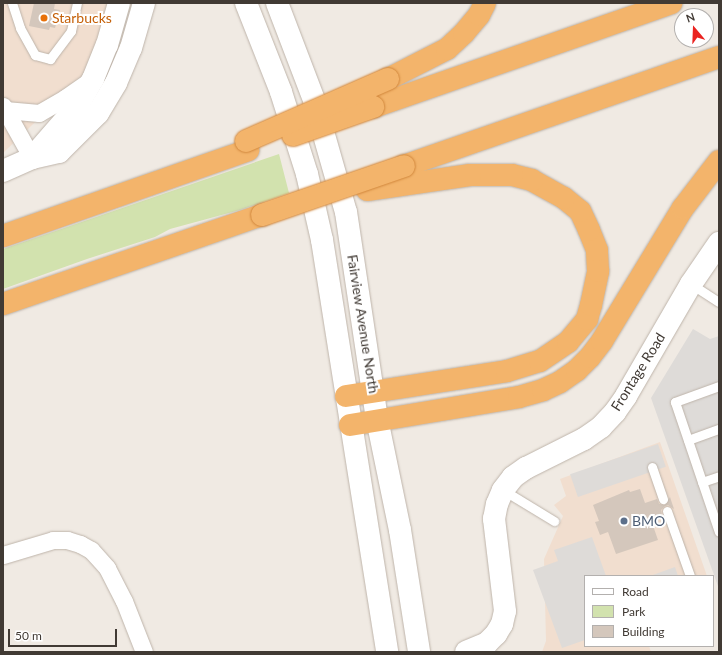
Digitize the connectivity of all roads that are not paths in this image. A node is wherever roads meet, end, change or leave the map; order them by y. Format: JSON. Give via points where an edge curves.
{"nodes":[{"id":1,"x":12,"y":3,"type":"edge"},
{"id":2,"x":77,"y":3,"type":"edge"},
{"id":3,"x":119,"y":3,"type":"edge"},
{"id":4,"x":144,"y":3,"type":"edge"},
{"id":5,"x":246,"y":3,"type":"edge"},
{"id":6,"x":277,"y":3,"type":"edge"},
{"id":7,"x":485,"y":3,"type":"edge"},
{"id":8,"x":671,"y":3,"type":"edge"},
{"id":9,"x":719,"y":57,"type":"edge"},
{"id":10,"x":93,"y":79,"type":"junction"},
{"id":11,"x":4,"y":108,"type":"edge"},
{"id":12,"x":247,"y":146,"type":"junction"},
{"id":13,"x":32,"y":158,"type":"junction"},
{"id":14,"x":719,"y":161,"type":"edge"},
{"id":15,"x":3,"y":171,"type":"edge"},
{"id":16,"x":406,"y":176,"type":"junction"},
{"id":17,"x":3,"y":236,"type":"edge"},
{"id":18,"x":719,"y":243,"type":"edge"},
{"id":19,"x":691,"y":284,"type":"junction"},
{"id":20,"x":719,"y":302,"type":"edge"},
{"id":21,"x":3,"y":304,"type":"edge"},
{"id":22,"x":719,"y":386,"type":"edge"},
{"id":23,"x":374,"y":392,"type":"junction"},
{"id":24,"x":346,"y":396,"type":"junction"},
{"id":25,"x":377,"y":420,"type":"junction"},
{"id":26,"x":350,"y":425,"type":"junction"},
{"id":27,"x":719,"y":429,"type":"edge"},
{"id":28,"x":688,"y":440,"type":"junction"},
{"id":29,"x":652,"y":467,"type":"dead end"},
{"id":30,"x":719,"y":476,"type":"edge"},
{"id":31,"x":702,"y":482,"type":"junction"},
{"id":32,"x":503,"y":490,"type":"junction"},
{"id":33,"x":663,"y":499,"type":"dead end"},
{"id":34,"x":667,"y":511,"type":"dead end"},
{"id":35,"x":554,"y":521,"type":"dead end"},
{"id":36,"x":718,"y":526,"type":"edge"},
{"id":37,"x":3,"y":555,"type":"edge"},
{"id":38,"x":690,"y":575,"type":"edge"},
{"id":39,"x":144,"y":652,"type":"edge"},
{"id":40,"x":387,"y":652,"type":"edge"},
{"id":41,"x":419,"y":652,"type":"edge"},
{"id":42,"x":466,"y":652,"type":"edge"}],
"edges":[{"from":1,"to":2,"type":"lane","via":[[20,28],[35,55],[50,59],[71,31]]},
{"from":3,"to":10,"type":"street","via":[[107,45]]},
{"from":4,"to":13,"type":"street","via":[[131,48],[116,83],[98,113],[59,152]]},
{"from":5,"to":24,"type":"street","name":"Fairview Avenue North","via":[[281,92],[307,174],[330,285]]},
{"from":6,"to":23,"type":"street","name":"Fairview Avenue North","via":[[314,100],[345,207]]},
{"from":7,"to":12,"type":"highway","bridge":true,"via":[[479,15],[447,49]]},
{"from":8,"to":12,"type":"highway","bridge":true,"via":[[373,107]]},
{"from":9,"to":16,"type":"highway"},
{"from":10,"to":11,"type":"street","via":[[39,113]]},
{"from":10,"to":13,"type":"street","via":[[78,104]]},
{"from":11,"to":13,"type":"street"},
{"from":12,"to":17,"type":"highway"},
{"from":13,"to":15,"type":"street"},
{"from":14,"to":25,"type":"highway","via":[[683,208],[602,341],[577,370],[560,382],[519,397]]},
{"from":16,"to":21,"type":"highway","bridge":true,"via":[[367,190],[339,188]]},
{"from":16,"to":23,"type":"highway","via":[[495,173],[532,180],[549,188],[580,212],[589,230],[597,250],[596,285],[587,319],[579,330],[568,342],[540,361],[507,371]]},
{"from":18,"to":19,"type":"street","name":"Frontage Road"},
{"from":19,"to":20,"type":"lane"},
{"from":19,"to":32,"type":"street","name":"Frontage Road","via":[[615,412],[601,427],[584,439],[513,477]]},
{"from":22,"to":28,"type":"lane","via":[[675,402]]},
{"from":23,"to":24,"type":"highway"},
{"from":23,"to":25,"type":"street","name":"Fairview Avenue North"},
{"from":24,"to":26,"type":"street","name":"Fairview Avenue North"},
{"from":25,"to":26,"type":"highway"},
{"from":25,"to":41,"type":"street","name":"Fairview Avenue North","via":[[400,530]]},
{"from":26,"to":40,"type":"street","name":"Fairview Avenue North"},
{"from":27,"to":28,"type":"lane"},
{"from":28,"to":31,"type":"lane"},
{"from":29,"to":33,"type":"lane"},
{"from":30,"to":31,"type":"lane"},
{"from":31,"to":36,"type":"lane"},
{"from":32,"to":35,"type":"lane"},
{"from":32,"to":42,"type":"street","name":"Frontage Road","via":[[494,519],[505,611],[502,624],[492,638],[476,649]]},
{"from":34,"to":38,"type":"lane"},
{"from":37,"to":39,"type":"street","via":[[53,540],[67,540],[91,550],[107,568],[124,601]]}]}
